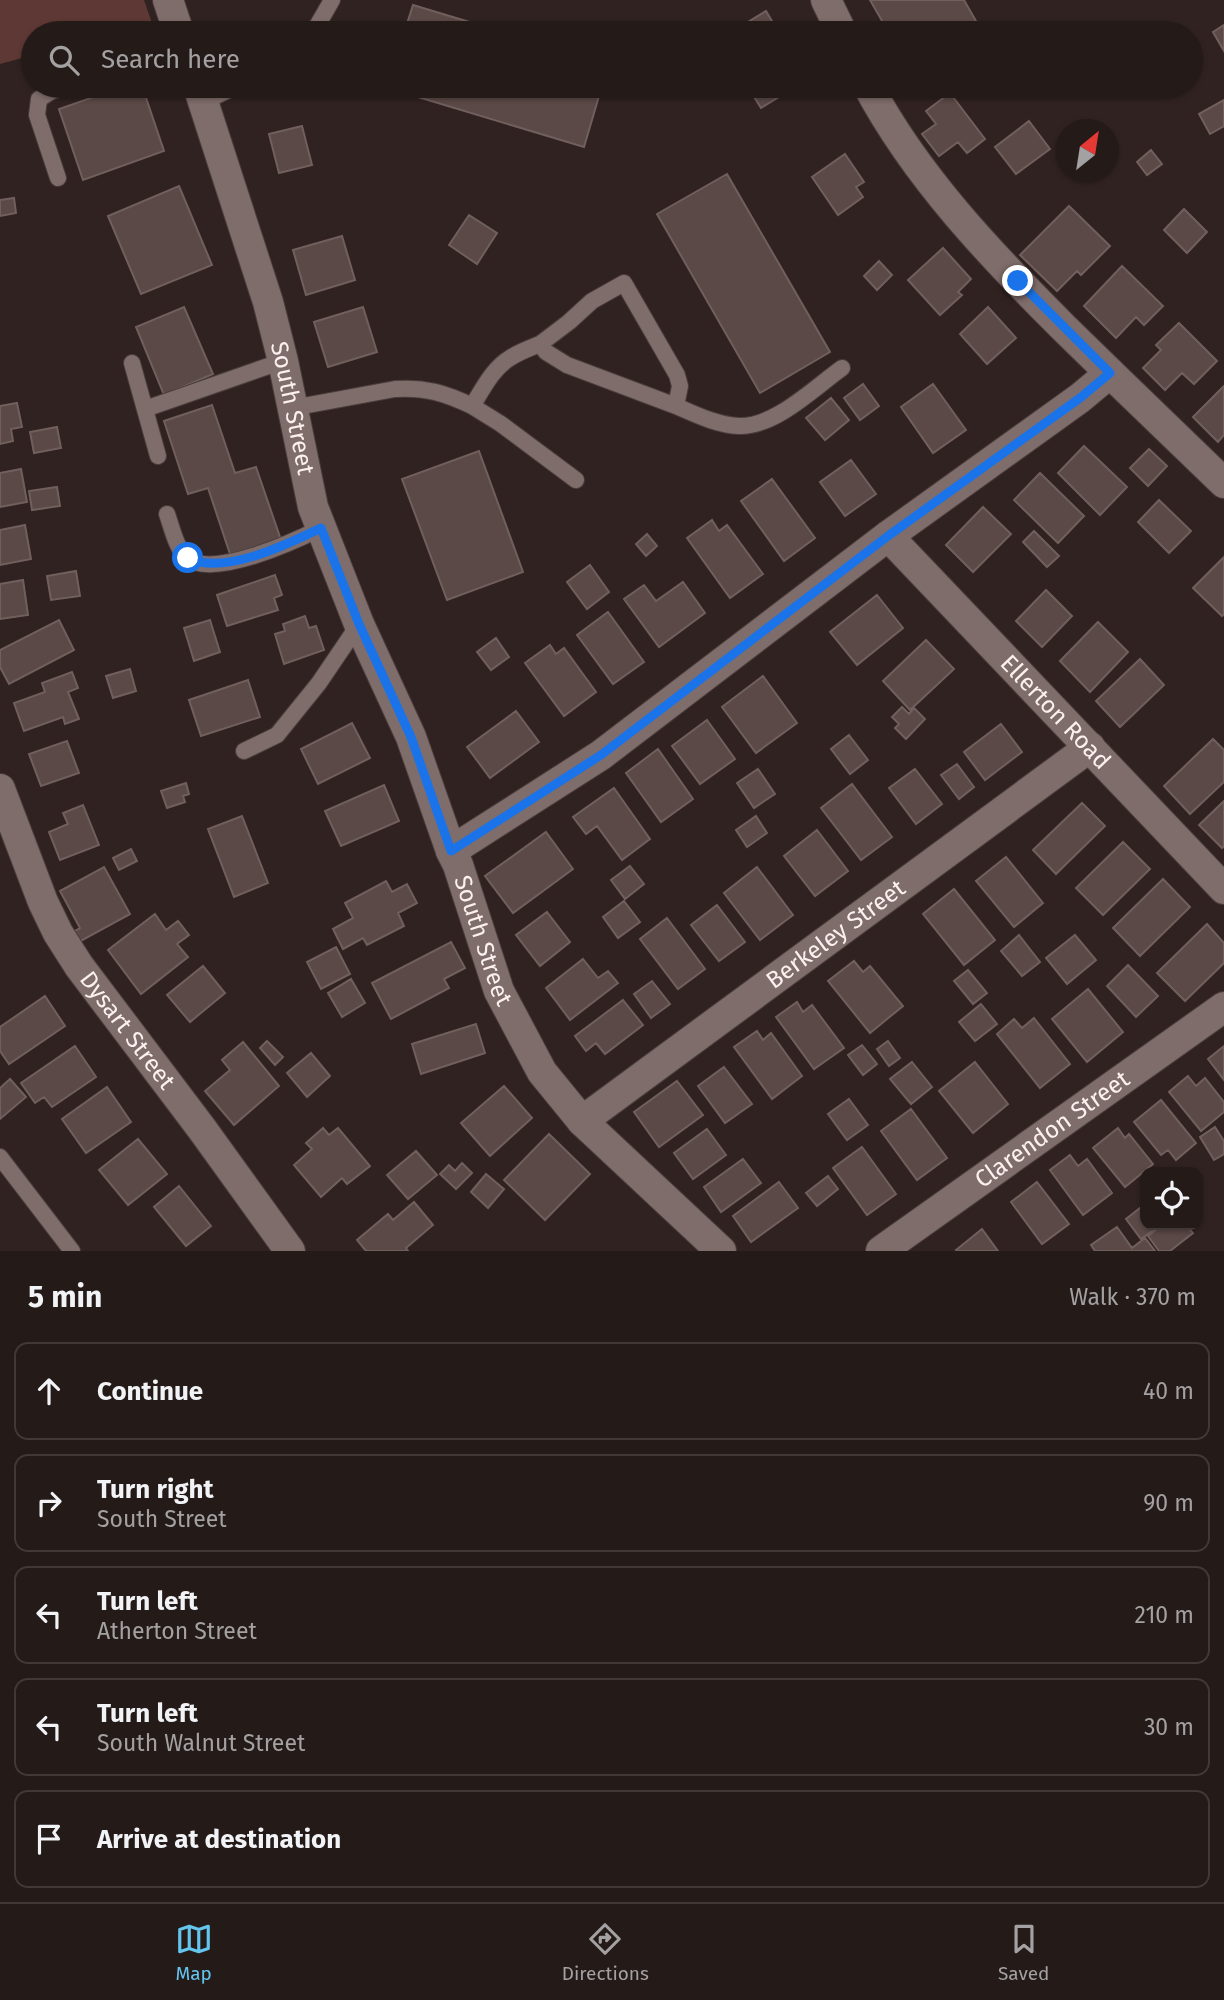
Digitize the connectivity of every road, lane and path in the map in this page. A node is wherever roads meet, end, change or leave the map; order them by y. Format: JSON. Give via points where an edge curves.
{"nodes":[{"id":1,"x":168,"y":0,"type":"edge"},
{"id":2,"x":332,"y":0,"type":"edge"},
{"id":3,"x":826,"y":0,"type":"edge"},
{"id":4,"x":175,"y":21,"type":"edge"},
{"id":5,"x":320,"y":21,"type":"edge"},
{"id":6,"x":836,"y":21,"type":"edge"},
{"id":7,"x":41,"y":98,"type":"edge"},
{"id":8,"x":201,"y":98,"type":"edge"},
{"id":9,"x":876,"y":98,"type":"edge"},
{"id":10,"x":58,"y":178,"type":"dead end"},
{"id":11,"x":540,"y":344,"type":"junction"},
{"id":12,"x":283,"y":361,"type":"junction"},
{"id":13,"x":132,"y":363,"type":"dead end"},
{"id":14,"x":842,"y":368,"type":"dead end"},
{"id":15,"x":1110,"y":373,"type":"junction"},
{"id":16,"x":472,"y":406,"type":"junction"},
{"id":17,"x":677,"y":406,"type":"junction"},
{"id":18,"x":292,"y":408,"type":"junction"},
{"id":19,"x":145,"y":409,"type":"junction"},
{"id":20,"x":158,"y":456,"type":"dead end"},
{"id":21,"x":576,"y":480,"type":"dead end"},
{"id":22,"x":1224,"y":483,"type":"edge"},
{"id":23,"x":167,"y":514,"type":"dead end"},
{"id":24,"x":321,"y":528,"type":"junction"},
{"id":25,"x":888,"y":536,"type":"junction"},
{"id":26,"x":359,"y":624,"type":"junction"},
{"id":27,"x":1090,"y":747,"type":"junction"},
{"id":28,"x":244,"y":751,"type":"dead end"},
{"id":29,"x":0,"y":789,"type":"edge"},
{"id":30,"x":451,"y":851,"type":"junction"},
{"id":31,"x":1224,"y":888,"type":"edge"},
{"id":32,"x":1224,"y":1007,"type":"edge"},
{"id":33,"x":582,"y":1121,"type":"junction"},
{"id":34,"x":0,"y":1157,"type":"edge"},
{"id":35,"x":72,"y":1251,"type":"edge"},
{"id":36,"x":290,"y":1251,"type":"edge"},
{"id":37,"x":721,"y":1251,"type":"edge"},
{"id":38,"x":881,"y":1251,"type":"edge"}],
"edges":[{"from":1,"to":4,"type":"street"},
{"from":2,"to":5,"type":"lane"},
{"from":3,"to":6,"type":"street"},
{"from":7,"to":10,"type":"lane","via":[[37,115]]},
{"from":8,"to":12,"type":"street","name":"South Street","via":[[259,268]]},
{"from":9,"to":15,"type":"street","via":[[956,212]]},
{"from":11,"to":16,"type":"lane","via":[[501,365]]},
{"from":11,"to":17,"type":"lane","via":[[567,365]]},
{"from":11,"to":17,"type":"lane","via":[[592,301],[624,283],[677,375]]},
{"from":12,"to":18,"type":"street","name":"South Street"},
{"from":12,"to":19,"type":"lane"},
{"from":13,"to":19,"type":"lane"},
{"from":14,"to":17,"type":"lane","via":[[783,411],[754,425],[713,421]]},
{"from":15,"to":22,"type":"street"},
{"from":15,"to":25,"type":"street"},
{"from":16,"to":18,"type":"lane","via":[[424,388],[409,388]]},
{"from":16,"to":21,"type":"lane"},
{"from":18,"to":24,"type":"street","name":"South Street"},
{"from":19,"to":20,"type":"lane"},
{"from":23,"to":24,"type":"lane","via":[[179,548],[195,562],[218,564],[263,554]]},
{"from":24,"to":26,"type":"street","name":"South Street"},
{"from":25,"to":27,"type":"street","name":"Ellerton Road"},
{"from":25,"to":30,"type":"street","via":[[601,755]]},
{"from":26,"to":28,"type":"lane","via":[[277,735]]},
{"from":26,"to":30,"type":"street","name":"South Street","via":[[411,737]]},
{"from":27,"to":31,"type":"street","name":"Ellerton Road"},
{"from":27,"to":33,"type":"street","name":"Berkeley Street"},
{"from":29,"to":36,"type":"street","name":"Dysart Street","via":[[58,933]]},
{"from":30,"to":33,"type":"street","name":"South Street","via":[[499,991],[542,1072]]},
{"from":32,"to":38,"type":"street","name":"Clarendon Street"},
{"from":33,"to":37,"type":"street","name":"South Street"},
{"from":34,"to":35,"type":"lane"}]}
